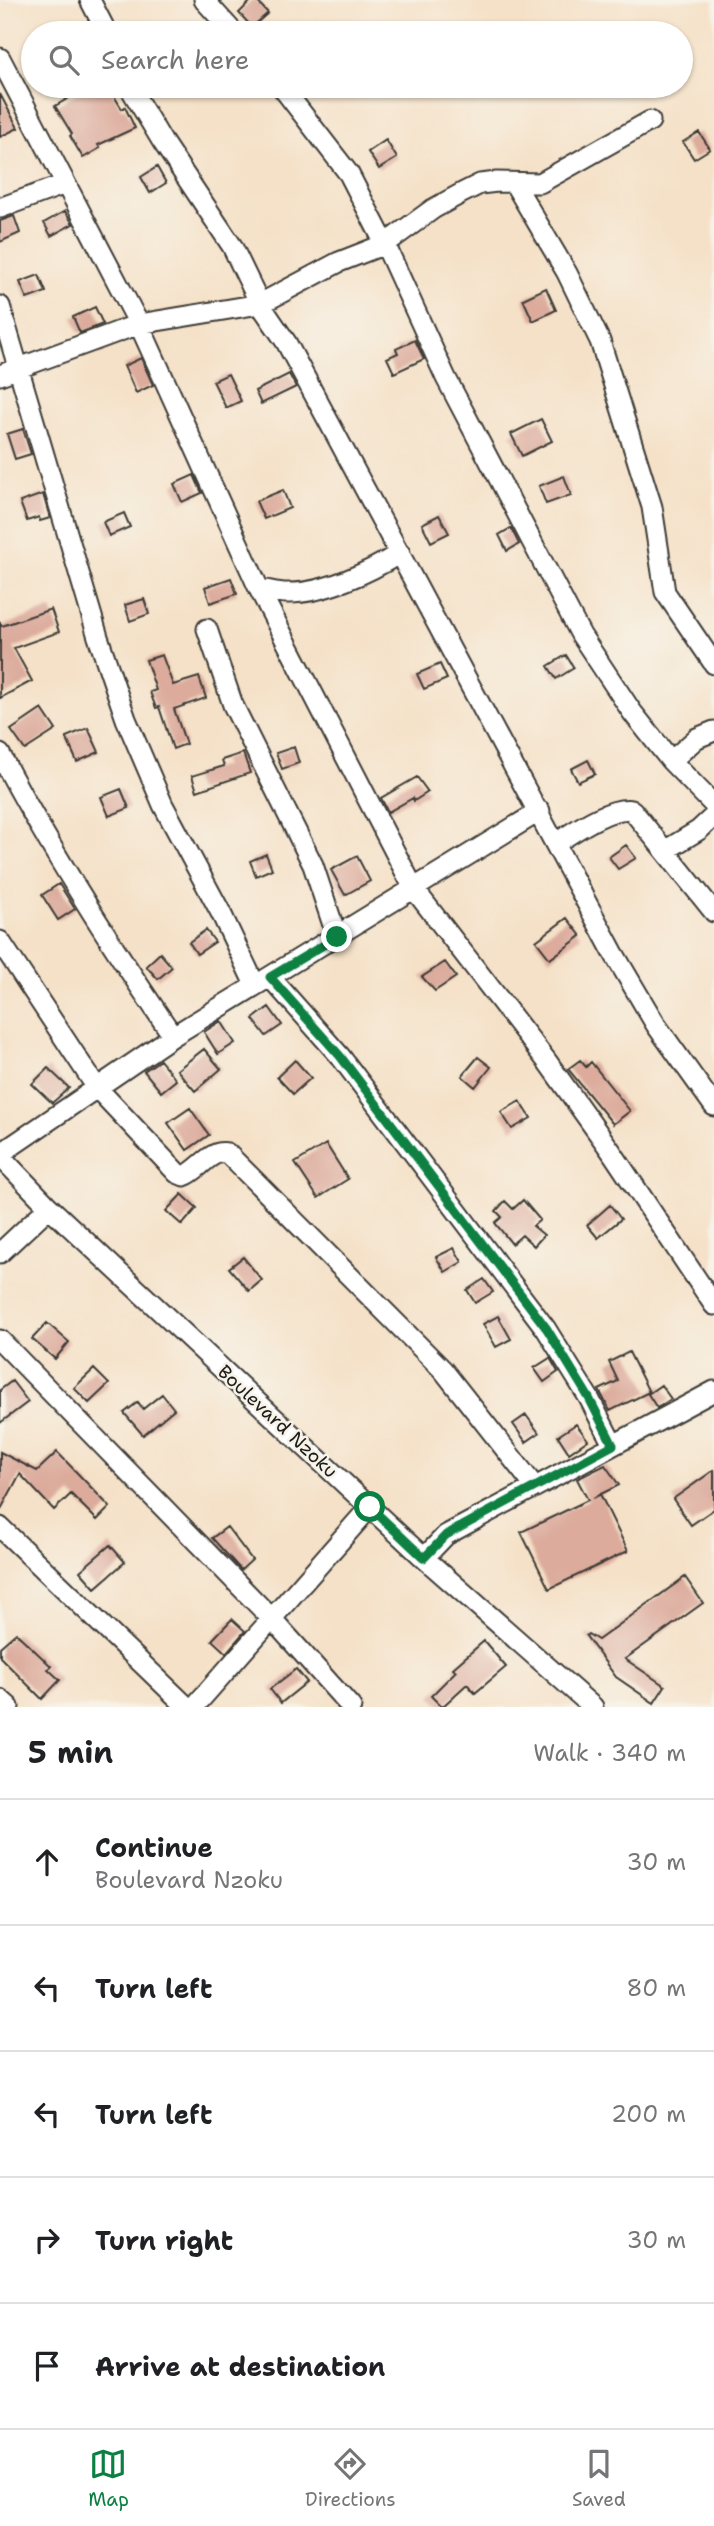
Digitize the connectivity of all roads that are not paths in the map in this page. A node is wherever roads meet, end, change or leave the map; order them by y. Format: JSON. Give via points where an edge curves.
{"nodes":[{"id":1,"x":90,"y":0,"type":"edge"},
{"id":2,"x":204,"y":0,"type":"edge"},
{"id":3,"x":101,"y":21,"type":"edge"},
{"id":4,"x":223,"y":21,"type":"edge"},
{"id":5,"x":0,"y":58,"type":"edge"},
{"id":6,"x":136,"y":98,"type":"edge"},
{"id":7,"x":290,"y":98,"type":"edge"},
{"id":8,"x":650,"y":121,"type":"dead end"},
{"id":9,"x":514,"y":183,"type":"junction"},
{"id":10,"x":65,"y":184,"type":"junction"},
{"id":11,"x":0,"y":208,"type":"edge"},
{"id":12,"x":385,"y":244,"type":"junction"},
{"id":13,"x":260,"y":304,"type":"junction"},
{"id":14,"x":0,"y":306,"type":"edge"},
{"id":15,"x":139,"y":324,"type":"junction"},
{"id":16,"x":19,"y":366,"type":"junction"},
{"id":17,"x":0,"y":375,"type":"edge"},
{"id":18,"x":400,"y":553,"type":"junction"},
{"id":19,"x":259,"y":589,"type":"junction"},
{"id":20,"x":207,"y":629,"type":"dead end"},
{"id":21,"x":714,"y":664,"type":"edge"},
{"id":22,"x":714,"y":731,"type":"edge"},
{"id":23,"x":2,"y":761,"type":"edge"},
{"id":24,"x":671,"y":761,"type":"junction"},
{"id":25,"x":714,"y":805,"type":"edge"},
{"id":26,"x":540,"y":811,"type":"junction"},
{"id":27,"x":714,"y":816,"type":"edge"},
{"id":28,"x":556,"y":843,"type":"junction"},
{"id":29,"x":666,"y":850,"type":"junction"},
{"id":30,"x":414,"y":889,"type":"junction"},
{"id":31,"x":714,"y":912,"type":"edge"},
{"id":32,"x":337,"y":937,"type":"junction"},
{"id":33,"x":0,"y":941,"type":"edge"},
{"id":34,"x":263,"y":981,"type":"junction"},
{"id":35,"x":173,"y":1036,"type":"junction"},
{"id":36,"x":96,"y":1088,"type":"junction"},
{"id":37,"x":714,"y":1107,"type":"edge"},
{"id":38,"x":0,"y":1155,"type":"edge"},
{"id":39,"x":49,"y":1208,"type":"junction"},
{"id":40,"x":0,"y":1253,"type":"edge"},
{"id":41,"x":714,"y":1305,"type":"edge"},
{"id":42,"x":0,"y":1340,"type":"edge"},
{"id":43,"x":714,"y":1391,"type":"edge"},
{"id":44,"x":613,"y":1445,"type":"junction"},
{"id":45,"x":535,"y":1487,"type":"junction"},
{"id":46,"x":370,"y":1507,"type":"junction"},
{"id":47,"x":0,"y":1527,"type":"edge"},
{"id":48,"x":424,"y":1558,"type":"junction"},
{"id":49,"x":272,"y":1619,"type":"junction"},
{"id":50,"x":0,"y":1699,"type":"edge"},
{"id":51,"x":9,"y":1707,"type":"edge"},
{"id":52,"x":187,"y":1707,"type":"edge"},
{"id":53,"x":194,"y":1707,"type":"edge"},
{"id":54,"x":351,"y":1707,"type":"edge"},
{"id":55,"x":593,"y":1707,"type":"edge"}],
"edges":[{"from":1,"to":3,"type":"street"},
{"from":2,"to":4,"type":"street"},
{"from":5,"to":10,"type":"street"},
{"from":6,"to":13,"type":"street","via":[[232,246]]},
{"from":7,"to":12,"type":"street","via":[[349,174]]},
{"from":8,"to":9,"type":"street","via":[[540,183]]},
{"from":9,"to":12,"type":"street","via":[[480,184],[462,192]]},
{"from":9,"to":21,"type":"street","via":[[567,273],[600,341],[652,507],[664,592]]},
{"from":10,"to":11,"type":"street"},
{"from":10,"to":15,"type":"street"},
{"from":12,"to":13,"type":"street","via":[[339,262]]},
{"from":12,"to":24,"type":"street","via":[[446,378],[581,635]]},
{"from":13,"to":15,"type":"street"},
{"from":13,"to":18,"type":"street","via":[[286,342]]},
{"from":14,"to":16,"type":"street"},
{"from":15,"to":16,"type":"street"},
{"from":15,"to":19,"type":"street"},
{"from":16,"to":17,"type":"street"},
{"from":16,"to":34,"type":"street","via":[[126,719],[163,805]]},
{"from":18,"to":19,"type":"street","via":[[360,576],[320,588],[288,593]]},
{"from":18,"to":26,"type":"street"},
{"from":19,"to":30,"type":"street"},
{"from":20,"to":32,"type":"street","via":[[233,705],[313,864]]},
{"from":22,"to":24,"type":"street","via":[[697,737]]},
{"from":23,"to":35,"type":"street"},
{"from":24,"to":25,"type":"street"},
{"from":26,"to":28,"type":"street"},
{"from":26,"to":30,"type":"street"},
{"from":27,"to":29,"type":"street"},
{"from":28,"to":29,"type":"street","via":[[589,822],[629,809]]},
{"from":28,"to":37,"type":"street","via":[[656,1025]]},
{"from":29,"to":31,"type":"street"},
{"from":30,"to":32,"type":"street"},
{"from":30,"to":41,"type":"street","via":[[546,1060]]},
{"from":32,"to":34,"type":"street"},
{"from":33,"to":36,"type":"street"},
{"from":34,"to":35,"type":"street"},
{"from":34,"to":44,"type":"street","via":[[340,1056],[547,1329]]},
{"from":35,"to":36,"type":"street"},
{"from":36,"to":38,"type":"street"},
{"from":36,"to":45,"type":"street","via":[[177,1173],[191,1174],[216,1153],[227,1153],[443,1370]]},
{"from":38,"to":39,"type":"street","name":"Boulevard Nzoku"},
{"from":39,"to":40,"type":"street"},
{"from":39,"to":46,"type":"street","name":"Boulevard Nzoku"},
{"from":42,"to":49,"type":"street"},
{"from":43,"to":44,"type":"street"},
{"from":44,"to":45,"type":"street"},
{"from":45,"to":48,"type":"street","via":[[446,1535]]},
{"from":46,"to":48,"type":"street","name":"Boulevard Nzoku"},
{"from":46,"to":49,"type":"street"},
{"from":47,"to":52,"type":"street"},
{"from":48,"to":55,"type":"street","name":"Boulevard Nzoku"},
{"from":49,"to":53,"type":"street"},
{"from":49,"to":54,"type":"street"},
{"from":50,"to":51,"type":"street"}]}
